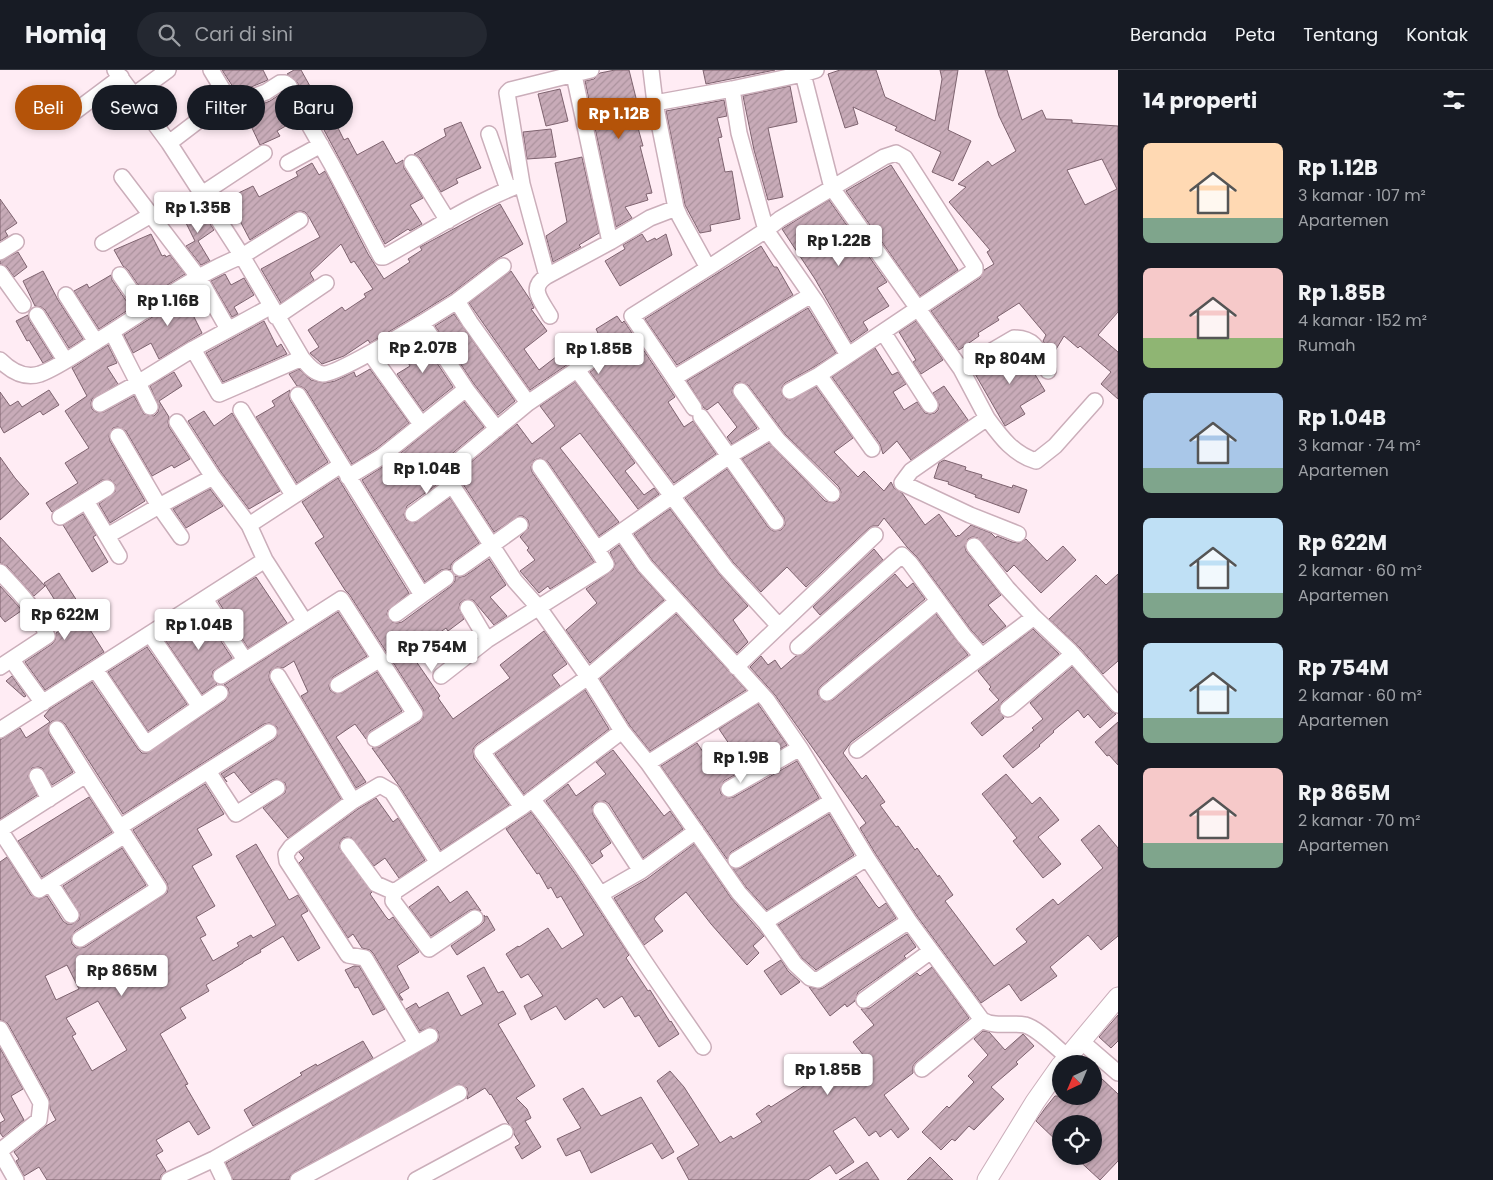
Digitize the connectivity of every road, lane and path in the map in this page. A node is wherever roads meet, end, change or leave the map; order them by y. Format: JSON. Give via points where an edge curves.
{"nodes":[{"id":1,"x":168,"y":70,"type":"edge"},
{"id":2,"x":211,"y":70,"type":"edge"},
{"id":3,"x":592,"y":70,"type":"edge"},
{"id":4,"x":651,"y":70,"type":"edge"},
{"id":5,"x":809,"y":72,"type":"edge"},
{"id":6,"x":118,"y":74,"type":"edge"},
{"id":7,"x":574,"y":75,"type":"junction"},
{"id":8,"x":126,"y":85,"type":"edge"},
{"id":9,"x":148,"y":85,"type":"edge"},
{"id":10,"x":732,"y":89,"type":"junction"},
{"id":11,"x":655,"y":104,"type":"junction"},
{"id":12,"x":82,"y":105,"type":"edge"},
{"id":13,"x":187,"y":129,"type":"edge"},
{"id":14,"x":160,"y":130,"type":"edge"},
{"id":15,"x":489,"y":134,"type":"dead end"},
{"id":16,"x":169,"y":143,"type":"junction"},
{"id":17,"x":321,"y":146,"type":"junction"},
{"id":18,"x":264,"y":153,"type":"dead end"},
{"id":19,"x":288,"y":163,"type":"dead end"},
{"id":20,"x":412,"y":163,"type":"dead end"},
{"id":21,"x":122,"y":177,"type":"dead end"},
{"id":22,"x":515,"y":186,"type":"junction"},
{"id":23,"x":832,"y":188,"type":"junction"},
{"id":24,"x":202,"y":194,"type":"junction"},
{"id":25,"x":676,"y":208,"type":"junction"},
{"id":26,"x":150,"y":215,"type":"junction"},
{"id":27,"x":300,"y":220,"type":"dead end"},
{"id":28,"x":448,"y":221,"type":"junction"},
{"id":29,"x":766,"y":230,"type":"junction"},
{"id":30,"x":16,"y":242,"type":"dead end"},
{"id":31,"x":610,"y":242,"type":"junction"},
{"id":32,"x":103,"y":243,"type":"dead end"},
{"id":33,"x":0,"y":252,"type":"edge"},
{"id":34,"x":242,"y":256,"type":"junction"},
{"id":35,"x":503,"y":266,"type":"dead end"},
{"id":36,"x":708,"y":268,"type":"junction"},
{"id":37,"x":0,"y":273,"type":"edge"},
{"id":38,"x":120,"y":275,"type":"dead end"},
{"id":39,"x":548,"y":276,"type":"junction"},
{"id":40,"x":198,"y":278,"type":"junction"},
{"id":41,"x":326,"y":284,"type":"dead end"},
{"id":42,"x":811,"y":294,"type":"junction"},
{"id":43,"x":66,"y":295,"type":"dead end"},
{"id":44,"x":456,"y":301,"type":"junction"},
{"id":45,"x":23,"y":305,"type":"dead end"},
{"id":46,"x":919,"y":308,"type":"junction"},
{"id":47,"x":145,"y":311,"type":"junction"},
{"id":48,"x":273,"y":312,"type":"junction"},
{"id":49,"x":37,"y":316,"type":"dead end"},
{"id":50,"x":550,"y":316,"type":"dead end"},
{"id":51,"x":422,"y":323,"type":"junction"},
{"id":52,"x":228,"y":330,"type":"junction"},
{"id":53,"x":112,"y":332,"type":"junction"},
{"id":54,"x":883,"y":332,"type":"junction"},
{"id":55,"x":96,"y":342,"type":"junction"},
{"id":56,"x":607,"y":349,"type":"dead end"},
{"id":57,"x":193,"y":350,"type":"junction"},
{"id":58,"x":370,"y":353,"type":"junction"},
{"id":59,"x":848,"y":355,"type":"junction"},
{"id":60,"x":302,"y":358,"type":"junction"},
{"id":61,"x":0,"y":360,"type":"edge"},
{"id":62,"x":66,"y":360,"type":"junction"},
{"id":63,"x":961,"y":369,"type":"junction"},
{"id":64,"x":577,"y":370,"type":"junction"},
{"id":65,"x":1048,"y":370,"type":"dead end"},
{"id":66,"x":819,"y":375,"type":"junction"},
{"id":67,"x":674,"y":378,"type":"junction"},
{"id":68,"x":138,"y":383,"type":"junction"},
{"id":69,"x":466,"y":389,"type":"junction"},
{"id":70,"x":741,"y":391,"type":"dead end"},
{"id":71,"x":790,"y":392,"type":"dead end"},
{"id":72,"x":298,"y":396,"type":"dead end"},
{"id":73,"x":1095,"y":401,"type":"dead end"},
{"id":74,"x":528,"y":403,"type":"junction"},
{"id":75,"x":100,"y":404,"type":"dead end"},
{"id":76,"x":930,"y":405,"type":"dead end"},
{"id":77,"x":150,"y":407,"type":"dead end"},
{"id":78,"x":241,"y":410,"type":"dead end"},
{"id":79,"x":987,"y":418,"type":"junction"},
{"id":80,"x":177,"y":422,"type":"dead end"},
{"id":81,"x":421,"y":424,"type":"junction"},
{"id":82,"x":497,"y":429,"type":"junction"},
{"id":83,"x":771,"y":431,"type":"junction"},
{"id":84,"x":118,"y":436,"type":"dead end"},
{"id":85,"x":872,"y":449,"type":"dead end"},
{"id":86,"x":730,"y":456,"type":"junction"},
{"id":87,"x":540,"y":467,"type":"dead end"},
{"id":88,"x":344,"y":471,"type":"junction"},
{"id":89,"x":213,"y":477,"type":"junction"},
{"id":90,"x":452,"y":485,"type":"junction"},
{"id":91,"x":108,"y":488,"type":"dead end"},
{"id":92,"x":832,"y":494,"type":"dead end"},
{"id":93,"x":293,"y":495,"type":"junction"},
{"id":94,"x":672,"y":496,"type":"junction"},
{"id":95,"x":86,"y":501,"type":"junction"},
{"id":96,"x":158,"y":506,"type":"junction"},
{"id":97,"x":413,"y":514,"type":"dead end"},
{"id":98,"x":60,"y":517,"type":"dead end"},
{"id":99,"x":776,"y":522,"type":"dead end"},
{"id":100,"x":249,"y":525,"type":"junction"},
{"id":101,"x":520,"y":525,"type":"dead end"},
{"id":102,"x":622,"y":532,"type":"junction"},
{"id":103,"x":1018,"y":534,"type":"dead end"},
{"id":104,"x":875,"y":535,"type":"dead end"},
{"id":105,"x":107,"y":536,"type":"junction"},
{"id":106,"x":181,"y":537,"type":"dead end"},
{"id":107,"x":492,"y":545,"type":"junction"},
{"id":108,"x":974,"y":546,"type":"dead end"},
{"id":109,"x":597,"y":549,"type":"junction"},
{"id":110,"x":119,"y":556,"type":"dead end"},
{"id":111,"x":265,"y":560,"type":"junction"},
{"id":112,"x":460,"y":568,"type":"dead end"},
{"id":113,"x":0,"y":572,"type":"edge"},
{"id":114,"x":446,"y":578,"type":"dead end"},
{"id":115,"x":422,"y":595,"type":"junction"},
{"id":116,"x":205,"y":599,"type":"junction"},
{"id":117,"x":938,"y":601,"type":"junction"},
{"id":118,"x":676,"y":602,"type":"junction"},
{"id":119,"x":468,"y":608,"type":"dead end"},
{"id":120,"x":539,"y":608,"type":"junction"},
{"id":121,"x":396,"y":614,"type":"dead end"},
{"id":122,"x":1034,"y":616,"type":"junction"},
{"id":123,"x":305,"y":622,"type":"junction"},
{"id":124,"x":780,"y":626,"type":"junction"},
{"id":125,"x":150,"y":634,"type":"junction"},
{"id":126,"x":487,"y":640,"type":"junction"},
{"id":127,"x":798,"y":647,"type":"dead end"},
{"id":128,"x":1073,"y":654,"type":"junction"},
{"id":129,"x":981,"y":655,"type":"junction"},
{"id":130,"x":380,"y":658,"type":"junction"},
{"id":131,"x":245,"y":660,"type":"junction"},
{"id":132,"x":16,"y":666,"type":"dead end"},
{"id":133,"x":736,"y":667,"type":"junction"},
{"id":134,"x":0,"y":668,"type":"edge"},
{"id":135,"x":95,"y":669,"type":"junction"},
{"id":136,"x":221,"y":676,"type":"dead end"},
{"id":137,"x":278,"y":676,"type":"dead end"},
{"id":138,"x":441,"y":676,"type":"dead end"},
{"id":139,"x":588,"y":677,"type":"junction"},
{"id":140,"x":338,"y":685,"type":"dead end"},
{"id":141,"x":220,"y":693,"type":"dead end"},
{"id":142,"x":759,"y":693,"type":"junction"},
{"id":143,"x":827,"y":693,"type":"dead end"},
{"id":144,"x":42,"y":703,"type":"junction"},
{"id":145,"x":1118,"y":705,"type":"edge"},
{"id":146,"x":200,"y":706,"type":"junction"},
{"id":147,"x":1008,"y":709,"type":"dead end"},
{"id":148,"x":57,"y":729,"type":"dead end"},
{"id":149,"x":0,"y":730,"type":"edge"},
{"id":150,"x":622,"y":731,"type":"junction"},
{"id":151,"x":270,"y":732,"type":"dead end"},
{"id":152,"x":376,"y":739,"type":"dead end"},
{"id":153,"x":800,"y":748,"type":"junction"},
{"id":154,"x":857,"y":750,"type":"dead end"},
{"id":155,"x":648,"y":763,"type":"junction"},
{"id":156,"x":208,"y":771,"type":"junction"},
{"id":157,"x":86,"y":775,"type":"junction"},
{"id":158,"x":38,"y":776,"type":"dead end"},
{"id":159,"x":276,"y":788,"type":"dead end"},
{"id":160,"x":729,"y":789,"type":"dead end"},
{"id":161,"x":49,"y":799,"type":"junction"},
{"id":162,"x":353,"y":800,"type":"junction"},
{"id":163,"x":832,"y":801,"type":"junction"},
{"id":164,"x":527,"y":803,"type":"junction"},
{"id":165,"x":601,"y":810,"type":"dead end"},
{"id":166,"x":0,"y":830,"type":"edge"},
{"id":167,"x":122,"y":831,"type":"junction"},
{"id":168,"x":696,"y":831,"type":"junction"},
{"id":169,"x":348,"y":846,"type":"dead end"},
{"id":170,"x":868,"y":858,"type":"junction"},
{"id":171,"x":736,"y":860,"type":"dead end"},
{"id":172,"x":438,"y":863,"type":"junction"},
{"id":173,"x":640,"y":871,"type":"junction"},
{"id":174,"x":50,"y":883,"type":"junction"},
{"id":175,"x":394,"y":892,"type":"junction"},
{"id":176,"x":601,"y":894,"type":"junction"},
{"id":177,"x":71,"y":915,"type":"dead end"},
{"id":178,"x":475,"y":918,"type":"dead end"},
{"id":179,"x":909,"y":921,"type":"junction"},
{"id":180,"x":765,"y":922,"type":"junction"},
{"id":181,"x":80,"y":939,"type":"dead end"},
{"id":182,"x":931,"y":952,"type":"junction"},
{"id":183,"x":1117,"y":999,"type":"edge"},
{"id":184,"x":864,"y":1000,"type":"dead end"},
{"id":185,"x":982,"y":1020,"type":"junction"},
{"id":186,"x":0,"y":1029,"type":"edge"},
{"id":187,"x":430,"y":1036,"type":"dead end"},
{"id":188,"x":413,"y":1038,"type":"dead end"},
{"id":189,"x":1081,"y":1041,"type":"junction"},
{"id":190,"x":703,"y":1047,"type":"dead end"},
{"id":191,"x":1058,"y":1055,"type":"edge"},
{"id":192,"x":1070,"y":1055,"type":"edge"},
{"id":193,"x":922,"y":1069,"type":"dead end"},
{"id":194,"x":1118,"y":1073,"type":"edge"},
{"id":195,"x":1052,"y":1079,"type":"edge"},
{"id":196,"x":458,"y":1093,"type":"dead end"},
{"id":197,"x":505,"y":1132,"type":"dead end"},
{"id":198,"x":0,"y":1151,"type":"edge"},
{"id":199,"x":214,"y":1159,"type":"junction"},
{"id":200,"x":16,"y":1180,"type":"edge"},
{"id":201,"x":169,"y":1180,"type":"edge"},
{"id":202,"x":224,"y":1180,"type":"edge"},
{"id":203,"x":298,"y":1180,"type":"edge"},
{"id":204,"x":416,"y":1180,"type":"edge"},
{"id":205,"x":987,"y":1180,"type":"edge"}],
"edges":[{"from":1,"to":9,"type":"street"},
{"from":2,"to":17,"type":"street","via":[[229,100],[237,103],[285,83]]},
{"from":3,"to":7,"type":"street"},
{"from":4,"to":11,"type":"street"},
{"from":5,"to":10,"type":"street"},
{"from":5,"to":23,"type":"street"},
{"from":6,"to":8,"type":"street"},
{"from":6,"to":12,"type":"street"},
{"from":7,"to":22,"type":"street","via":[[508,91]]},
{"from":7,"to":31,"type":"street"},
{"from":10,"to":11,"type":"street"},
{"from":10,"to":29,"type":"street","via":[[739,133]]},
{"from":11,"to":25,"type":"street"},
{"from":13,"to":16,"type":"street"},
{"from":14,"to":16,"type":"street"},
{"from":15,"to":22,"type":"street"},
{"from":16,"to":24,"type":"street"},
{"from":17,"to":19,"type":"street"},
{"from":17,"to":28,"type":"street","via":[[381,257]]},
{"from":18,"to":24,"type":"street"},
{"from":20,"to":28,"type":"street"},
{"from":21,"to":26,"type":"street"},
{"from":22,"to":28,"type":"street"},
{"from":22,"to":39,"type":"street"},
{"from":23,"to":29,"type":"street"},
{"from":23,"to":46,"type":"street"},
{"from":23,"to":46,"type":"street","via":[[884,157],[896,153],[905,158],[975,267],[974,271]]},
{"from":24,"to":34,"type":"street"},
{"from":25,"to":31,"type":"street","via":[[650,218]]},
{"from":25,"to":36,"type":"street"},
{"from":26,"to":32,"type":"street"},
{"from":26,"to":40,"type":"street"},
{"from":27,"to":34,"type":"street"},
{"from":29,"to":36,"type":"street"},
{"from":29,"to":42,"type":"street"},
{"from":30,"to":33,"type":"street"},
{"from":31,"to":39,"type":"street"},
{"from":34,"to":40,"type":"street"},
{"from":34,"to":48,"type":"street"},
{"from":35,"to":44,"type":"street"},
{"from":36,"to":67,"type":"street","via":[[632,316]]},
{"from":37,"to":45,"type":"street"},
{"from":38,"to":47,"type":"street"},
{"from":39,"to":50,"type":"street","via":[[537,285],[536,292]]},
{"from":40,"to":47,"type":"street"},
{"from":40,"to":52,"type":"street"},
{"from":41,"to":48,"type":"street"},
{"from":42,"to":59,"type":"street"},
{"from":42,"to":67,"type":"street"},
{"from":43,"to":55,"type":"street"},
{"from":44,"to":51,"type":"street"},
{"from":44,"to":74,"type":"street"},
{"from":46,"to":54,"type":"street"},
{"from":46,"to":63,"type":"street"},
{"from":47,"to":53,"type":"street"},
{"from":48,"to":52,"type":"street"},
{"from":48,"to":60,"type":"street"},
{"from":49,"to":62,"type":"street"},
{"from":51,"to":58,"type":"street"},
{"from":51,"to":69,"type":"street"},
{"from":52,"to":57,"type":"street"},
{"from":53,"to":55,"type":"street"},
{"from":53,"to":68,"type":"street"},
{"from":54,"to":59,"type":"street"},
{"from":54,"to":76,"type":"street"},
{"from":55,"to":62,"type":"street"},
{"from":56,"to":64,"type":"street"},
{"from":57,"to":60,"type":"street","via":[[219,394]]},
{"from":57,"to":68,"type":"street"},
{"from":58,"to":60,"type":"street","via":[[323,374],[313,370]]},
{"from":58,"to":81,"type":"street"},
{"from":59,"to":66,"type":"street"},
{"from":61,"to":62,"type":"street","via":[[21,375],[40,374]]},
{"from":63,"to":65,"type":"street","via":[[1014,338],[1023,338],[1035,344]]},
{"from":63,"to":79,"type":"street"},
{"from":64,"to":74,"type":"street"},
{"from":64,"to":94,"type":"street"},
{"from":66,"to":71,"type":"street"},
{"from":66,"to":85,"type":"street"},
{"from":67,"to":86,"type":"street"},
{"from":68,"to":75,"type":"street"},
{"from":68,"to":77,"type":"street"},
{"from":69,"to":81,"type":"street"},
{"from":69,"to":82,"type":"street"},
{"from":70,"to":83,"type":"street"},
{"from":72,"to":88,"type":"street"},
{"from":73,"to":79,"type":"street","via":[[1056,446],[1036,461],[1014,450]]},
{"from":74,"to":82,"type":"street"},
{"from":78,"to":93,"type":"street"},
{"from":79,"to":103,"type":"street","via":[[912,471],[902,483]]},
{"from":80,"to":89,"type":"street"},
{"from":81,"to":88,"type":"street","via":[[381,457]]},
{"from":82,"to":90,"type":"street","via":[[449,469]]},
{"from":83,"to":86,"type":"street"},
{"from":83,"to":92,"type":"street"},
{"from":84,"to":96,"type":"street"},
{"from":86,"to":94,"type":"street"},
{"from":86,"to":99,"type":"street"},
{"from":87,"to":109,"type":"street"},
{"from":88,"to":93,"type":"street"},
{"from":88,"to":115,"type":"street"},
{"from":89,"to":96,"type":"street"},
{"from":89,"to":100,"type":"street"},
{"from":90,"to":97,"type":"street"},
{"from":90,"to":107,"type":"street"},
{"from":91,"to":95,"type":"street"},
{"from":93,"to":100,"type":"street"},
{"from":94,"to":102,"type":"street"},
{"from":94,"to":124,"type":"street","via":[[726,568]]},
{"from":95,"to":98,"type":"street"},
{"from":95,"to":105,"type":"street"},
{"from":96,"to":105,"type":"street"},
{"from":96,"to":106,"type":"street"},
{"from":100,"to":111,"type":"street"},
{"from":101,"to":107,"type":"street"},
{"from":102,"to":109,"type":"street"},
{"from":102,"to":118,"type":"street","via":[[644,566]]},
{"from":104,"to":124,"type":"street"},
{"from":105,"to":110,"type":"street"},
{"from":107,"to":112,"type":"street"},
{"from":107,"to":120,"type":"street","via":[[515,581]]},
{"from":108,"to":122,"type":"street"},
{"from":109,"to":120,"type":"street","via":[[606,564]]},
{"from":111,"to":116,"type":"street"},
{"from":111,"to":123,"type":"street"},
{"from":113,"to":134,"type":"street","via":[[32,609],[47,636]]},
{"from":114,"to":115,"type":"street"},
{"from":115,"to":121,"type":"street"},
{"from":116,"to":125,"type":"street"},
{"from":116,"to":131,"type":"street"},
{"from":117,"to":127,"type":"street","via":[[902,555]]},
{"from":117,"to":129,"type":"street"},
{"from":117,"to":143,"type":"street"},
{"from":118,"to":133,"type":"street"},
{"from":118,"to":139,"type":"street"},
{"from":119,"to":126,"type":"street"},
{"from":120,"to":126,"type":"street"},
{"from":120,"to":139,"type":"street"},
{"from":122,"to":128,"type":"street"},
{"from":122,"to":129,"type":"street"},
{"from":123,"to":130,"type":"street","via":[[341,599]]},
{"from":123,"to":131,"type":"street"},
{"from":124,"to":133,"type":"street"},
{"from":125,"to":135,"type":"street"},
{"from":125,"to":146,"type":"street"},
{"from":126,"to":138,"type":"street"},
{"from":128,"to":145,"type":"street"},
{"from":128,"to":147,"type":"street"},
{"from":129,"to":154,"type":"street"},
{"from":130,"to":140,"type":"street"},
{"from":130,"to":152,"type":"street","via":[[415,714]]},
{"from":131,"to":136,"type":"street"},
{"from":132,"to":144,"type":"street"},
{"from":133,"to":142,"type":"street"},
{"from":135,"to":144,"type":"street"},
{"from":135,"to":146,"type":"street","via":[[146,744]]},
{"from":137,"to":162,"type":"street"},
{"from":139,"to":150,"type":"street"},
{"from":139,"to":164,"type":"street","via":[[482,752]]},
{"from":141,"to":146,"type":"street"},
{"from":142,"to":153,"type":"street"},
{"from":142,"to":155,"type":"street"},
{"from":144,"to":149,"type":"street"},
{"from":148,"to":157,"type":"street"},
{"from":150,"to":155,"type":"street"},
{"from":150,"to":164,"type":"street"},
{"from":151,"to":156,"type":"street"},
{"from":153,"to":160,"type":"street"},
{"from":153,"to":163,"type":"street"},
{"from":155,"to":168,"type":"street"},
{"from":156,"to":159,"type":"street","via":[[236,814]]},
{"from":156,"to":167,"type":"street"},
{"from":157,"to":161,"type":"street"},
{"from":157,"to":167,"type":"street"},
{"from":158,"to":161,"type":"street"},
{"from":161,"to":166,"type":"street"},
{"from":162,"to":172,"type":"street","via":[[380,785],[387,788]]},
{"from":162,"to":188,"type":"street","via":[[291,847],[286,854],[287,861],[348,955],[365,958]]},
{"from":163,"to":170,"type":"street"},
{"from":163,"to":171,"type":"street"},
{"from":164,"to":172,"type":"street"},
{"from":164,"to":176,"type":"street","via":[[557,829]]},
{"from":165,"to":173,"type":"street"},
{"from":166,"to":174,"type":"street","via":[[39,890]]},
{"from":167,"to":174,"type":"street"},
{"from":167,"to":181,"type":"street","via":[[159,888]]},
{"from":168,"to":173,"type":"street"},
{"from":168,"to":180,"type":"street","via":[[739,893]]},
{"from":169,"to":175,"type":"street","via":[[376,884]]},
{"from":170,"to":179,"type":"street"},
{"from":170,"to":180,"type":"street"},
{"from":172,"to":175,"type":"street"},
{"from":173,"to":176,"type":"street"},
{"from":174,"to":177,"type":"street"},
{"from":175,"to":178,"type":"street","via":[[393,901],[430,949]]},
{"from":176,"to":190,"type":"street"},
{"from":179,"to":180,"type":"street","via":[[818,980],[799,969]]},
{"from":179,"to":182,"type":"street"},
{"from":182,"to":184,"type":"street"},
{"from":182,"to":185,"type":"street"},
{"from":183,"to":189,"type":"street"},
{"from":185,"to":191,"type":"street","via":[[992,1024],[1025,1025],[1039,1033]]},
{"from":185,"to":193,"type":"street"},
{"from":186,"to":198,"type":"street","via":[[41,1103],[39,1120]]},
{"from":187,"to":199,"type":"street"},
{"from":189,"to":192,"type":"street"},
{"from":189,"to":194,"type":"street"},
{"from":195,"to":205,"type":"street"},
{"from":196,"to":203,"type":"street"},
{"from":197,"to":204,"type":"street"},
{"from":198,"to":200,"type":"street"},
{"from":199,"to":201,"type":"street"},
{"from":199,"to":202,"type":"street"}]}
